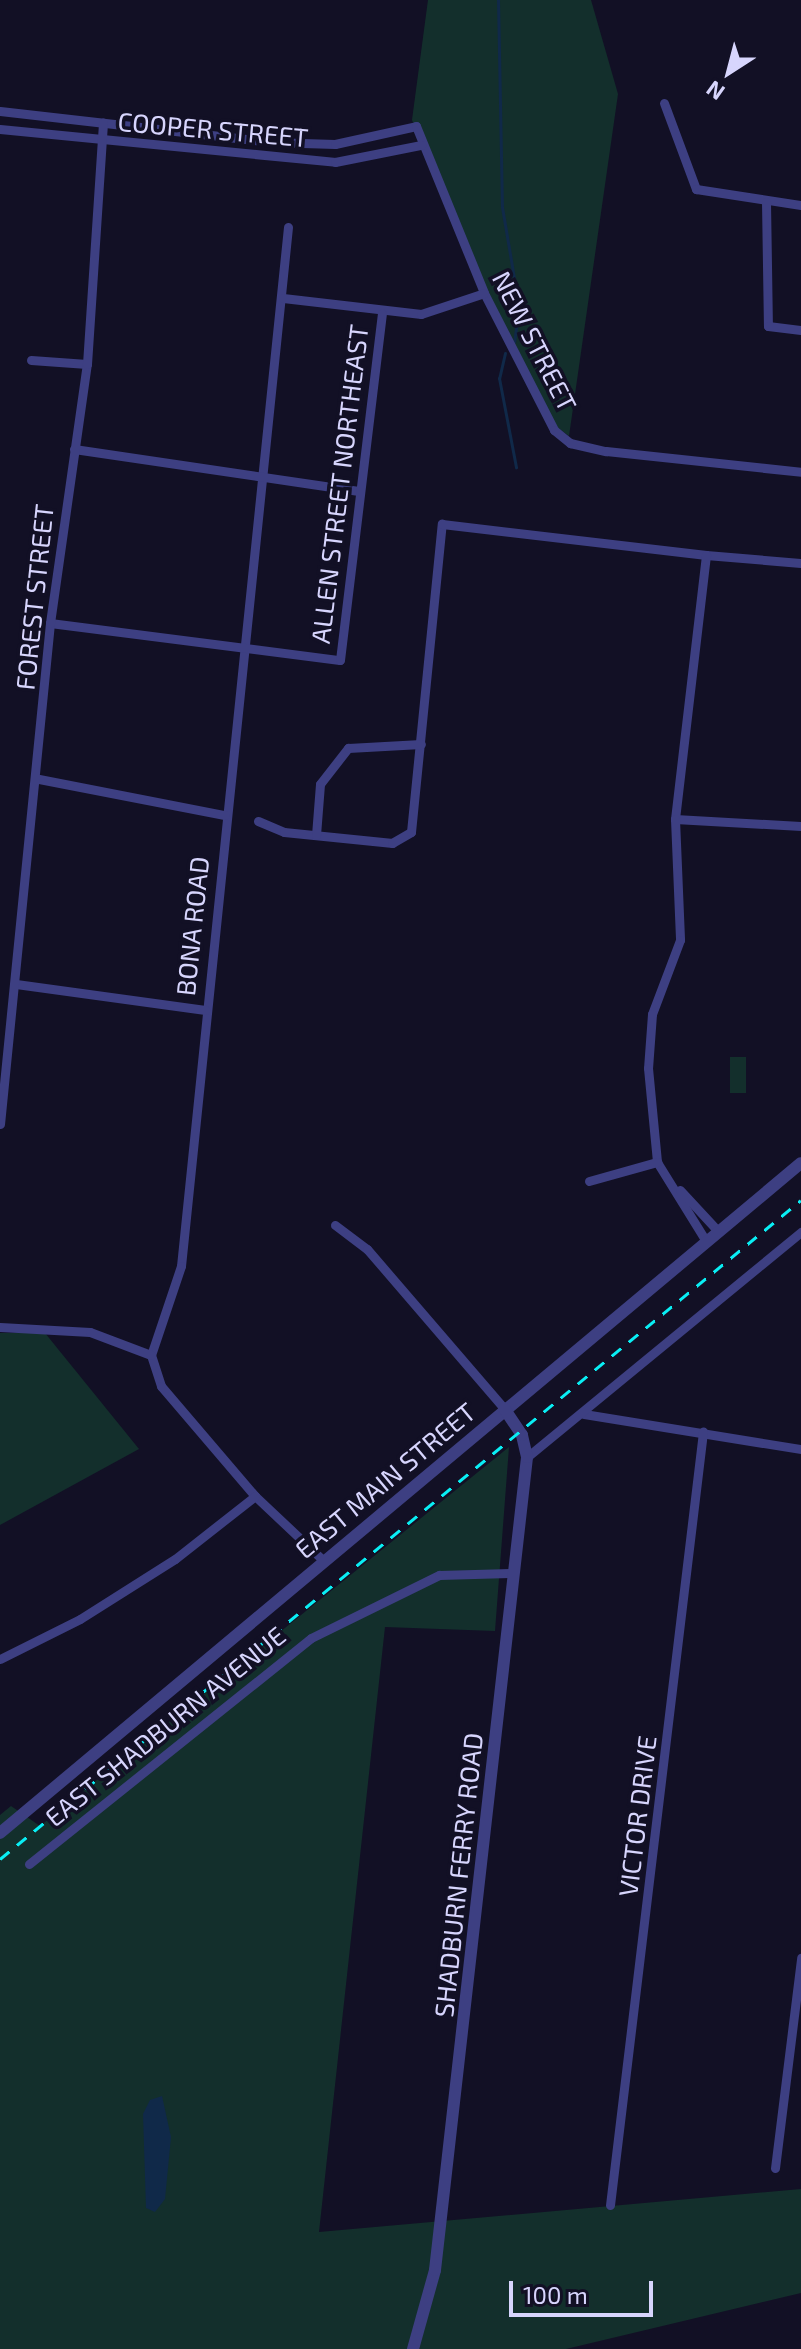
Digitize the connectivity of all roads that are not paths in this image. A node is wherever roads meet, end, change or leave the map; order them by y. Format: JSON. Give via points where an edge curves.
{"nodes":[{"id":1,"x":664,"y":103,"type":"dead end"},
{"id":2,"x":0,"y":111,"type":"edge"},
{"id":3,"x":103,"y":123,"type":"junction"},
{"id":4,"x":416,"y":126,"type":"joint"},
{"id":5,"x":0,"y":129,"type":"edge"},
{"id":6,"x":101,"y":142,"type":"junction"},
{"id":7,"x":421,"y":145,"type":"junction"},
{"id":8,"x":766,"y":202,"type":"junction"},
{"id":9,"x":801,"y":205,"type":"edge"},
{"id":10,"x":288,"y":227,"type":"dead end"},
{"id":11,"x":484,"y":293,"type":"junction"},
{"id":12,"x":283,"y":298,"type":"junction"},
{"id":13,"x":382,"y":314,"type":"junction"},
{"id":14,"x":801,"y":330,"type":"edge"},
{"id":15,"x":31,"y":360,"type":"dead end"},
{"id":16,"x":87,"y":364,"type":"junction"},
{"id":17,"x":74,"y":449,"type":"junction"},
{"id":18,"x":801,"y":472,"type":"edge"},
{"id":19,"x":260,"y":476,"type":"junction"},
{"id":20,"x":357,"y":491,"type":"junction"},
{"id":21,"x":706,"y":555,"type":"junction"},
{"id":22,"x":801,"y":563,"type":"edge"},
{"id":23,"x":50,"y":623,"type":"junction"},
{"id":24,"x":242,"y":648,"type":"junction"},
{"id":25,"x":421,"y":744,"type":"junction"},
{"id":26,"x":39,"y":779,"type":"junction"},
{"id":27,"x":225,"y":815,"type":"junction"},
{"id":28,"x":675,"y":819,"type":"junction"},
{"id":29,"x":258,"y":821,"type":"dead end"},
{"id":30,"x":801,"y":826,"type":"edge"},
{"id":31,"x":316,"y":835,"type":"junction"},
{"id":32,"x":16,"y":984,"type":"junction"},
{"id":33,"x":205,"y":1010,"type":"junction"},
{"id":34,"x":0,"y":1124,"type":"edge"},
{"id":35,"x":657,"y":1162,"type":"junction"},
{"id":36,"x":801,"y":1163,"type":"edge"},
{"id":37,"x":669,"y":1179,"type":"junction"},
{"id":38,"x":589,"y":1181,"type":"dead end"},
{"id":39,"x":335,"y":1225,"type":"dead end"},
{"id":40,"x":718,"y":1231,"type":"junction"},
{"id":41,"x":801,"y":1232,"type":"edge"},
{"id":42,"x":706,"y":1241,"type":"junction"},
{"id":43,"x":0,"y":1327,"type":"edge"},
{"id":44,"x":151,"y":1355,"type":"junction"},
{"id":45,"x":504,"y":1408,"type":"junction"},
{"id":46,"x":584,"y":1414,"type":"junction"},
{"id":47,"x":703,"y":1432,"type":"junction"},
{"id":48,"x":801,"y":1449,"type":"edge"},
{"id":49,"x":527,"y":1457,"type":"junction"},
{"id":50,"x":255,"y":1496,"type":"junction"},
{"id":51,"x":324,"y":1561,"type":"junction"},
{"id":52,"x":512,"y":1573,"type":"junction"},
{"id":53,"x":0,"y":1659,"type":"edge"},
{"id":54,"x":0,"y":1833,"type":"edge"},
{"id":55,"x":29,"y":1864,"type":"dead end"},
{"id":56,"x":801,"y":1958,"type":"edge"},
{"id":57,"x":775,"y":2168,"type":"dead end"},
{"id":58,"x":610,"y":2205,"type":"dead end"},
{"id":59,"x":413,"y":2349,"type":"edge"}],
"edges":[{"from":1,"to":8,"type":"street","via":[[696,189]]},
{"from":2,"to":3,"type":"street","name":"COOPER STREET"},
{"from":3,"to":4,"type":"street","name":"COOPER STREET","via":[[335,144]]},
{"from":3,"to":6,"type":"street","name":"FOREST STREET"},
{"from":4,"to":7,"type":"street","name":"NEW STREET"},
{"from":5,"to":6,"type":"street","name":"COOPER STREET"},
{"from":6,"to":7,"type":"street","name":"COOPER STREET","via":[[335,162]]},
{"from":6,"to":16,"type":"street","name":"FOREST STREET"},
{"from":7,"to":11,"type":"street","name":"NEW STREET"},
{"from":8,"to":9,"type":"street"},
{"from":8,"to":14,"type":"street","via":[[768,326]]},
{"from":10,"to":12,"type":"street","name":"BONA ROAD"},
{"from":11,"to":13,"type":"street","via":[[421,314]]},
{"from":11,"to":18,"type":"street","name":"NEW STREET","via":[[554,430],[570,443]]},
{"from":12,"to":13,"type":"street"},
{"from":12,"to":19,"type":"street","name":"BONA ROAD"},
{"from":13,"to":20,"type":"street","name":"ALLEN STREET NORTHEAST"},
{"from":15,"to":16,"type":"street"},
{"from":16,"to":17,"type":"street","name":"FOREST STREET"},
{"from":17,"to":19,"type":"street"},
{"from":17,"to":23,"type":"street","name":"FOREST STREET"},
{"from":19,"to":20,"type":"street"},
{"from":19,"to":24,"type":"street","name":"BONA ROAD"},
{"from":20,"to":24,"type":"street","name":"ALLEN STREET NORTHEAST","via":[[340,660]]},
{"from":21,"to":22,"type":"street"},
{"from":21,"to":25,"type":"street","via":[[442,524]]},
{"from":21,"to":28,"type":"street"},
{"from":23,"to":24,"type":"street"},
{"from":23,"to":26,"type":"street","name":"FOREST STREET"},
{"from":24,"to":27,"type":"street","name":"BONA ROAD"},
{"from":25,"to":31,"type":"street","via":[[348,748],[320,784]]},
{"from":25,"to":31,"type":"street","via":[[411,832],[392,843]]},
{"from":26,"to":27,"type":"street"},
{"from":26,"to":32,"type":"street","name":"FOREST STREET"},
{"from":27,"to":33,"type":"street","name":"BONA ROAD"},
{"from":28,"to":30,"type":"street"},
{"from":28,"to":35,"type":"street","via":[[680,940],[657,992],[649,1056]]},
{"from":29,"to":31,"type":"street"},
{"from":32,"to":33,"type":"street"},
{"from":32,"to":34,"type":"street","name":"FOREST STREET"},
{"from":33,"to":44,"type":"street","name":"BONA ROAD","via":[[181,1266]]},
{"from":35,"to":37,"type":"street"},
{"from":35,"to":38,"type":"street"},
{"from":36,"to":40,"type":"street","name":"EAST MAIN STREET"},
{"from":37,"to":40,"type":"street"},
{"from":37,"to":42,"type":"street"},
{"from":39,"to":45,"type":"street","via":[[367,1249]]},
{"from":40,"to":42,"type":"street","name":"EAST MAIN STREET"},
{"from":41,"to":46,"type":"street"},
{"from":42,"to":45,"type":"street","name":"EAST MAIN STREET"},
{"from":43,"to":44,"type":"street","via":[[90,1332]]},
{"from":44,"to":50,"type":"street","via":[[161,1386]]},
{"from":45,"to":49,"type":"street"},
{"from":45,"to":51,"type":"street","name":"EAST MAIN STREET"},
{"from":46,"to":47,"type":"street"},
{"from":46,"to":49,"type":"street"},
{"from":47,"to":48,"type":"street"},
{"from":47,"to":58,"type":"street","name":"VICTOR DRIVE"},
{"from":49,"to":52,"type":"street","name":"SHADBURN FERRY ROAD"},
{"from":50,"to":51,"type":"street"},
{"from":50,"to":53,"type":"street","via":[[164,1566],[80,1619]]},
{"from":51,"to":54,"type":"street","name":"EAST MAIN STREET"},
{"from":52,"to":55,"type":"street","name":"EAST SHADBURN AVENUE","via":[[457,1572],[423,1581],[311,1638]]},
{"from":52,"to":59,"type":"street","name":"SHADBURN FERRY ROAD","via":[[439,2240]]},
{"from":56,"to":57,"type":"street"}]}
